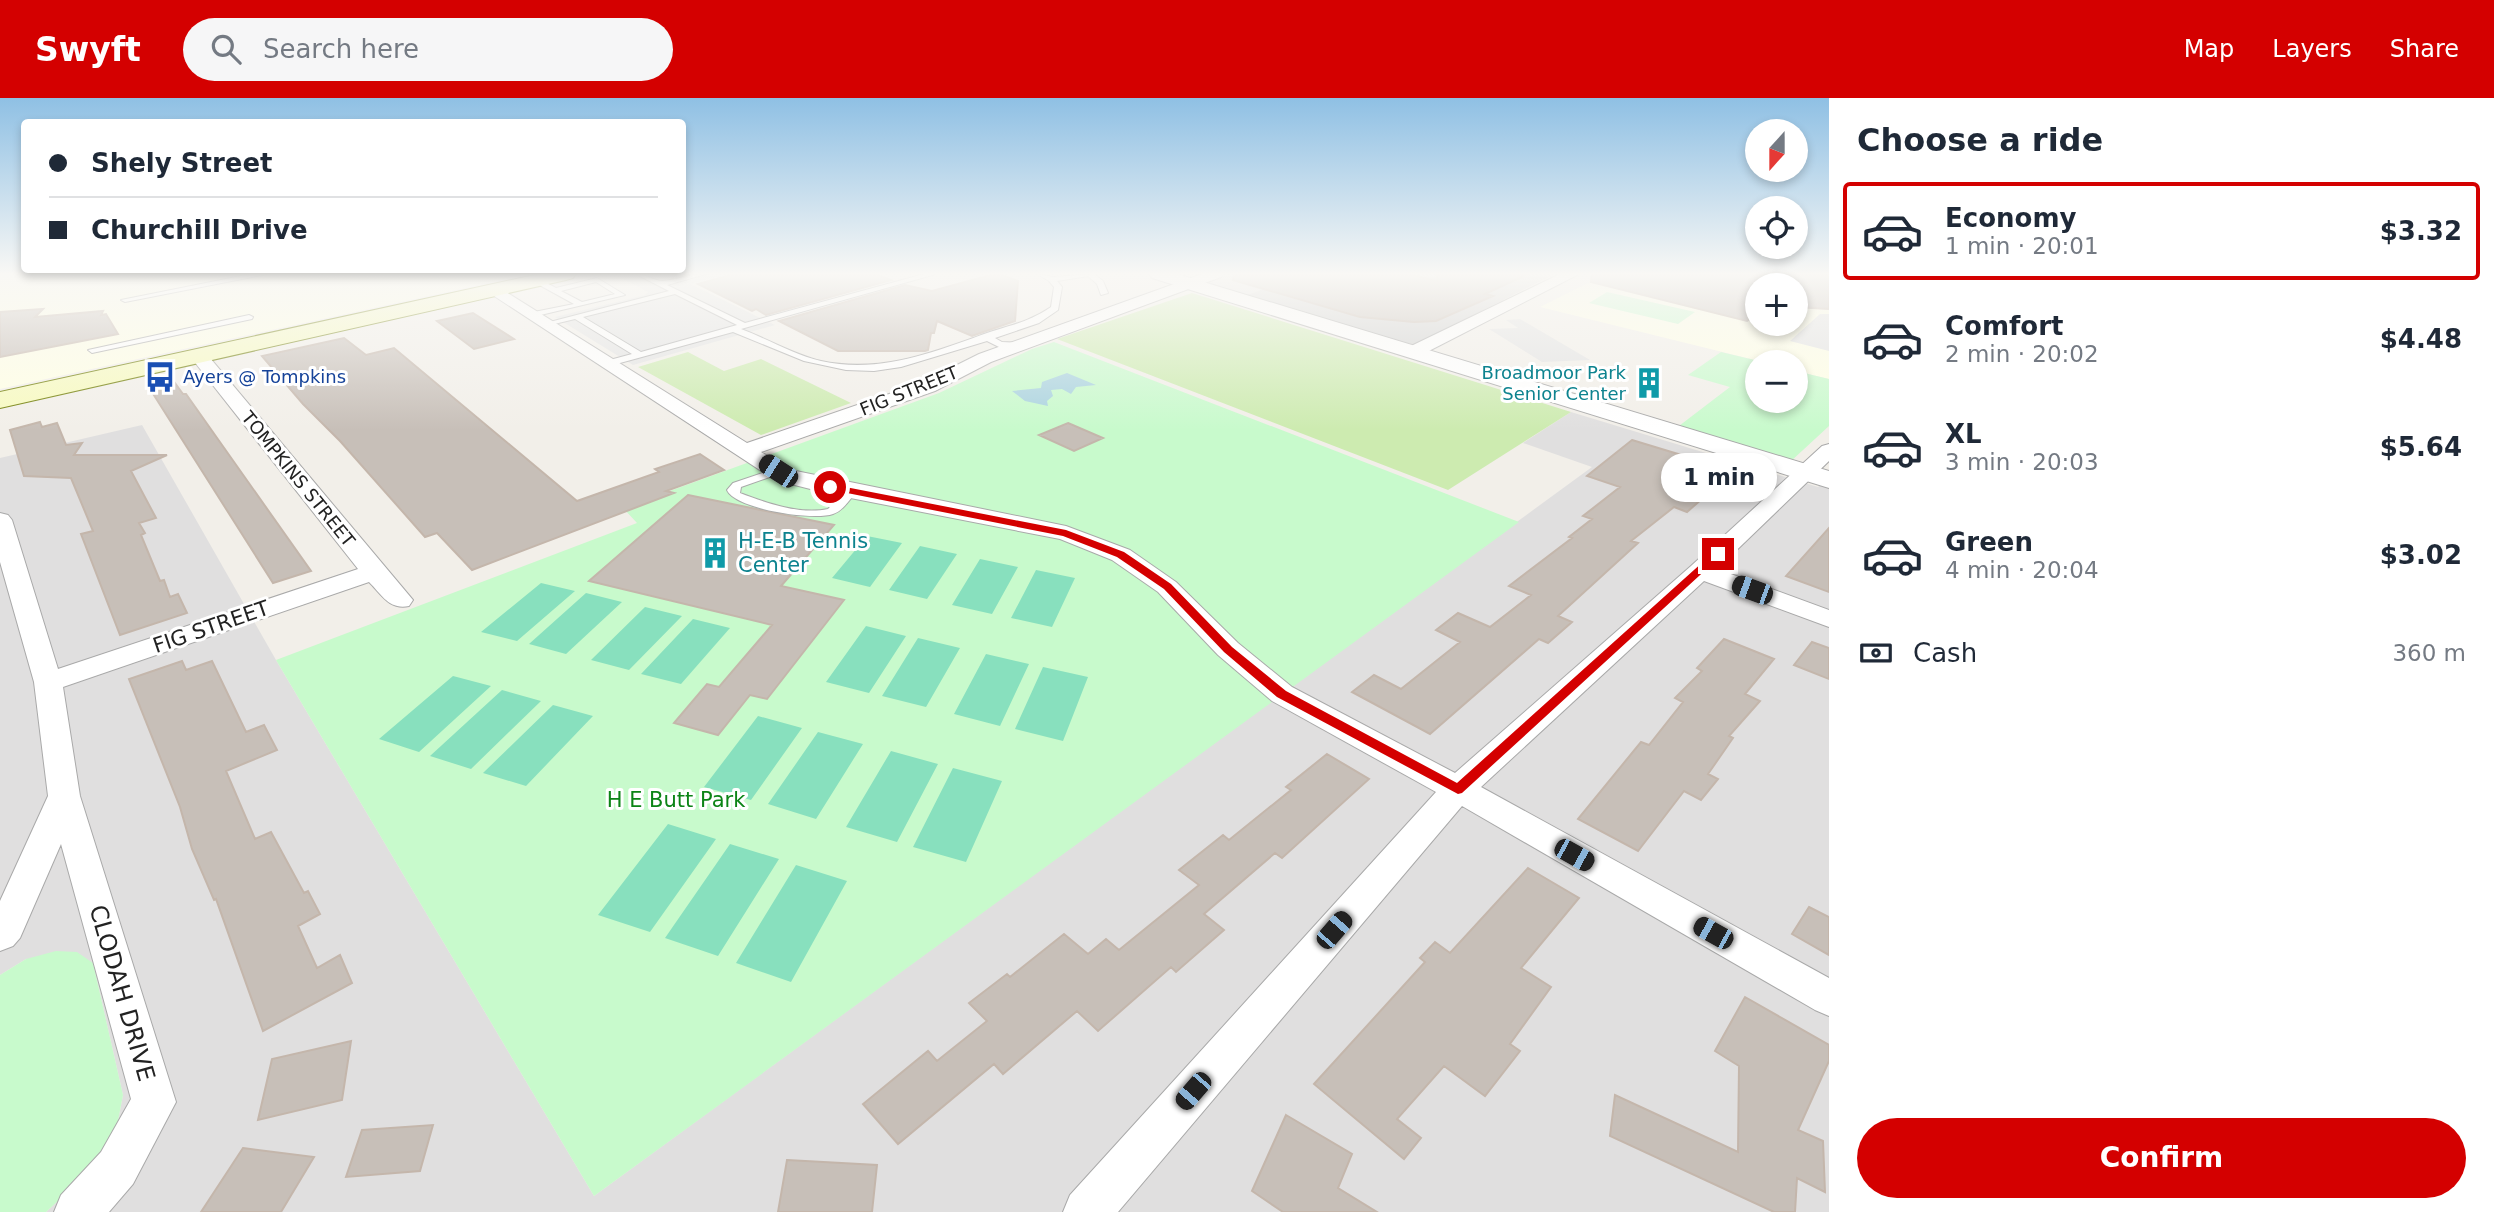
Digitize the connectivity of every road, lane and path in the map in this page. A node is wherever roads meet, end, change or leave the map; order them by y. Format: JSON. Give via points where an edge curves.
{"nodes":[{"id":1,"x":206,"y":326,"type":"edge"},
{"id":2,"x":333,"y":326,"type":"edge"},
{"id":3,"x":549,"y":326,"type":"edge"},
{"id":4,"x":592,"y":326,"type":"edge"},
{"id":5,"x":744,"y":326,"type":"edge"},
{"id":6,"x":1020,"y":326,"type":"edge"},
{"id":7,"x":1073,"y":326,"type":"edge"},
{"id":8,"x":1327,"y":326,"type":"edge"},
{"id":9,"x":1466,"y":326,"type":"edge"},
{"id":10,"x":733,"y":329,"type":"junction"},
{"id":11,"x":990,"y":335,"type":"junction"},
{"id":12,"x":1021,"y":345,"type":"junction"},
{"id":13,"x":92,"y":350,"type":"dead end"},
{"id":14,"x":1413,"y":352,"type":"junction"},
{"id":15,"x":640,"y":355,"type":"junction"},
{"id":16,"x":199,"y":356,"type":"junction"},
{"id":17,"x":609,"y":363,"type":"junction"},
{"id":18,"x":0,"y":400,"type":"edge"},
{"id":19,"x":746,"y":450,"type":"junction"},
{"id":20,"x":1821,"y":467,"type":"edge"},
{"id":21,"x":778,"y":471,"type":"junction"},
{"id":22,"x":851,"y":491,"type":"junction"},
{"id":23,"x":0,"y":520,"type":"edge"},
{"id":24,"x":1700,"y":570,"type":"junction"},
{"id":25,"x":374,"y":572,"type":"junction"},
{"id":26,"x":400,"y":600,"type":"dead end"},
{"id":27,"x":1829,"y":619,"type":"edge"},
{"id":28,"x":48,"y":682,"type":"junction"},
{"id":29,"x":1458,"y":789,"type":"junction"},
{"id":30,"x":64,"y":796,"type":"junction"},
{"id":31,"x":0,"y":935,"type":"edge"},
{"id":32,"x":1829,"y":998,"type":"edge"},
{"id":33,"x":78,"y":1212,"type":"edge"},
{"id":34,"x":1087,"y":1212,"type":"edge"}],
"edges":[{"from":1,"to":13,"type":"lane"},
{"from":2,"to":16,"type":"main road"},
{"from":3,"to":17,"type":"street"},
{"from":4,"to":15,"type":"lane"},
{"from":5,"to":10,"type":"lane"},
{"from":6,"to":11,"type":"lane"},
{"from":7,"to":12,"type":"street","name":"FIG STREET"},
{"from":8,"to":14,"type":"street"},
{"from":9,"to":14,"type":"street"},
{"from":10,"to":11,"type":"lane","via":[[820,363],[858,367],[899,366]]},
{"from":10,"to":15,"type":"lane"},
{"from":11,"to":12,"type":"lane","via":[[991,341],[1001,345]]},
{"from":12,"to":19,"type":"street","name":"FIG STREET","via":[[928,387]]},
{"from":14,"to":20,"type":"street"},
{"from":15,"to":17,"type":"lane"},
{"from":16,"to":18,"type":"main road"},
{"from":16,"to":25,"type":"street","name":"TOMPKINS STREET"},
{"from":17,"to":19,"type":"street"},
{"from":19,"to":21,"type":"street"},
{"from":20,"to":24,"type":"street"},
{"from":21,"to":22,"type":"street"},
{"from":21,"to":22,"type":"lane","via":[[737,485],[735,495],[775,507],[823,513]]},
{"from":22,"to":29,"type":"street","via":[[1066,533],[1121,555],[1167,587],[1228,649],[1282,694]]},
{"from":23,"to":28,"type":"street","name":"CLODAH DRIVE"},
{"from":24,"to":27,"type":"street"},
{"from":24,"to":29,"type":"street"},
{"from":25,"to":26,"type":"street","name":"TOMPKINS STREET"},
{"from":25,"to":28,"type":"street","name":"FIG STREET"},
{"from":28,"to":30,"type":"street","name":"CLODAH DRIVE"},
{"from":29,"to":32,"type":"street"},
{"from":29,"to":34,"type":"street"},
{"from":30,"to":31,"type":"street"},
{"from":30,"to":33,"type":"street","name":"CLODAH DRIVE","via":[[154,1102],[117,1168]]}]}
